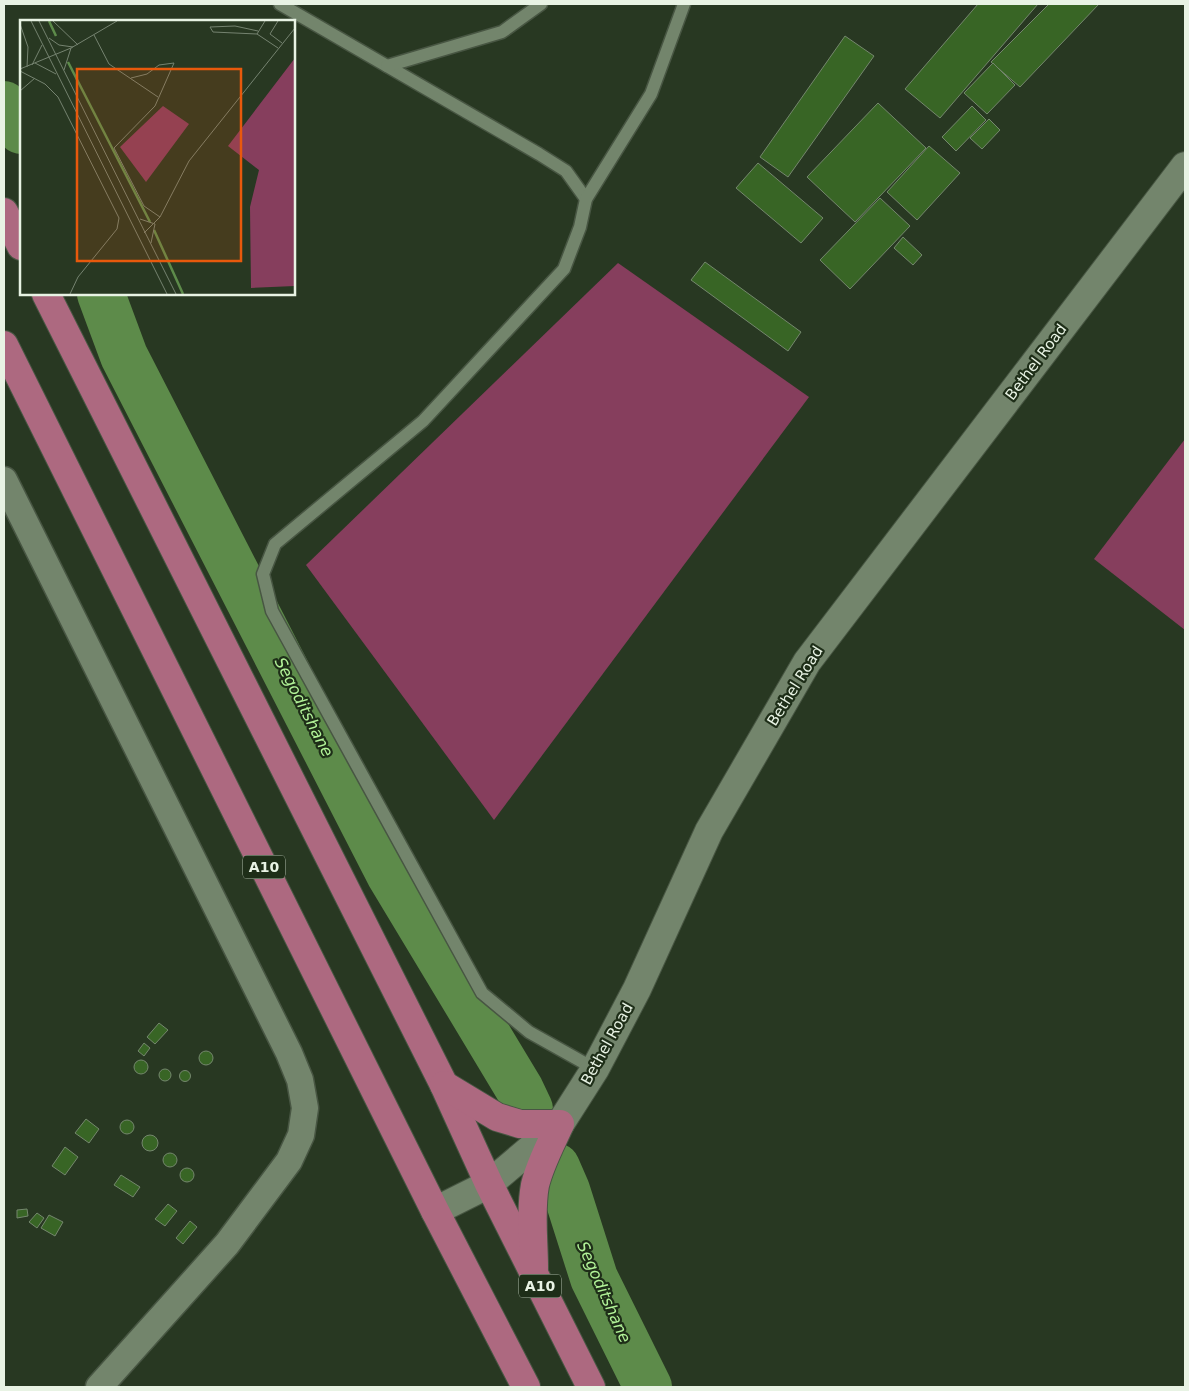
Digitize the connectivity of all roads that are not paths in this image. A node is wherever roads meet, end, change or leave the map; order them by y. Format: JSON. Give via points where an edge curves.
{"nodes":[{"id":1,"x":280,"y":4,"type":"edge"},
{"id":2,"x":541,"y":4,"type":"edge"},
{"id":3,"x":684,"y":4,"type":"edge"},
{"id":4,"x":387,"y":66,"type":"junction"},
{"id":5,"x":1185,"y":166,"type":"edge"},
{"id":6,"x":586,"y":199,"type":"junction"},
{"id":7,"x":4,"y":212,"type":"edge"},
{"id":8,"x":20,"y":244,"type":"edge"},
{"id":9,"x":47,"y":295,"type":"edge"},
{"id":10,"x":4,"y":345,"type":"edge"},
{"id":11,"x":4,"y":480,"type":"edge"},
{"id":12,"x":595,"y":1069,"type":"junction"},
{"id":13,"x":444,"y":1085,"type":"junction"},
{"id":14,"x":560,"y":1124,"type":"junction"},
{"id":15,"x":489,"y":1184,"type":"junction"},
{"id":16,"x":435,"y":1211,"type":"junction"},
{"id":17,"x":534,"y":1274,"type":"junction"},
{"id":18,"x":99,"y":1387,"type":"edge"},
{"id":19,"x":526,"y":1387,"type":"edge"},
{"id":20,"x":591,"y":1387,"type":"edge"}],
"edges":[{"from":1,"to":4,"type":"lane"},
{"from":2,"to":4,"type":"lane","via":[[502,32]]},
{"from":3,"to":6,"type":"lane","via":[[651,94]]},
{"from":4,"to":6,"type":"lane","via":[[566,171]]},
{"from":5,"to":12,"type":"street","name":"Bethel Road","via":[[807,662],[709,831],[637,989]]},
{"from":6,"to":12,"type":"lane","via":[[580,227],[564,269],[423,421],[275,544],[263,574],[272,611],[482,993],[529,1032]]},
{"from":7,"to":8,"type":"main road"},
{"from":9,"to":13,"type":"main road","number":"A10"},
{"from":10,"to":16,"type":"main road","number":"A10"},
{"from":11,"to":18,"type":"street","via":[[289,1053],[300,1080],[305,1108],[301,1135],[289,1161],[227,1244]]},
{"from":12,"to":14,"type":"street","name":"Bethel Road"},
{"from":13,"to":14,"type":"main road","via":[[497,1117],[520,1124]]},
{"from":13,"to":15,"type":"main road","number":"A10"},
{"from":14,"to":15,"type":"street","name":"Bethel Road"},
{"from":14,"to":17,"type":"main road","via":[[535,1186]]},
{"from":15,"to":16,"type":"street","name":"Bethel Road"},
{"from":15,"to":17,"type":"main road","number":"A10"},
{"from":16,"to":19,"type":"main road","number":"A10"},
{"from":17,"to":20,"type":"main road","number":"A10"}]}
